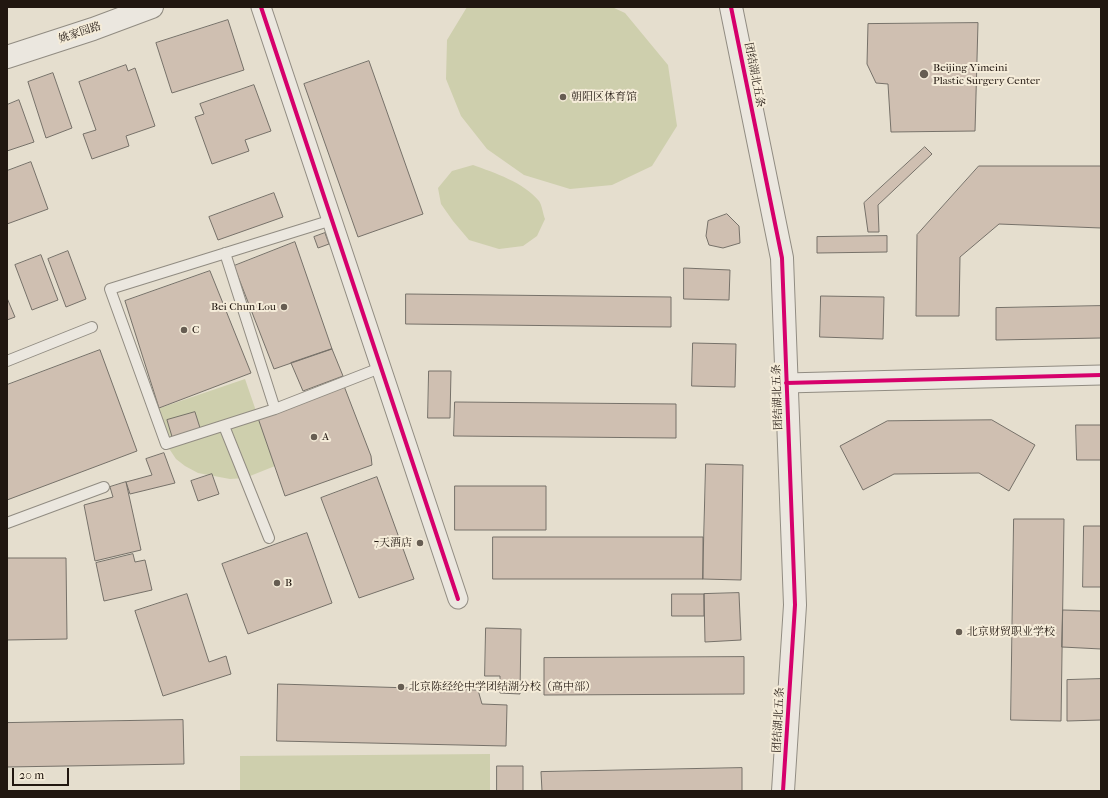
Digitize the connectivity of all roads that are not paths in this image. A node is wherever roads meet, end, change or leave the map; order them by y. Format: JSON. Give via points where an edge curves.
{"nodes":[{"id":1,"x":261,"y":7,"type":"edge"},
{"id":2,"x":731,"y":7,"type":"edge"},
{"id":3,"x":143,"y":8,"type":"edge"},
{"id":4,"x":7,"y":57,"type":"edge"},
{"id":5,"x":332,"y":220,"type":"junction"},
{"id":6,"x":225,"y":253,"type":"junction"},
{"id":7,"x":92,"y":327,"type":"dead end"},
{"id":8,"x":7,"y":360,"type":"edge"},
{"id":9,"x":380,"y":368,"type":"junction"},
{"id":10,"x":1101,"y":375,"type":"edge"},
{"id":11,"x":786,"y":383,"type":"junction"},
{"id":12,"x":275,"y":409,"type":"junction"},
{"id":13,"x":224,"y":426,"type":"junction"},
{"id":14,"x":104,"y":487,"type":"dead end"},
{"id":15,"x":7,"y":523,"type":"edge"},
{"id":16,"x":269,"y":538,"type":"dead end"},
{"id":17,"x":458,"y":599,"type":"dead end"},
{"id":18,"x":784,"y":791,"type":"edge"}],
"edges":[{"from":1,"to":5,"type":"street"},
{"from":2,"to":11,"type":"street","name":"团结湖北五条","via":[[782,258]]},
{"from":3,"to":4,"type":"street","name":"姚家园路","via":[[93,29]]},
{"from":5,"to":6,"type":"lane"},
{"from":5,"to":9,"type":"street"},
{"from":6,"to":12,"type":"lane"},
{"from":6,"to":13,"type":"lane","via":[[110,289],[166,444]]},
{"from":7,"to":8,"type":"lane"},
{"from":9,"to":12,"type":"lane"},
{"from":9,"to":17,"type":"street"},
{"from":10,"to":11,"type":"street"},
{"from":11,"to":18,"type":"street","name":"团结湖北五条","via":[[794,605]]},
{"from":12,"to":13,"type":"lane"},
{"from":13,"to":16,"type":"lane"},
{"from":14,"to":15,"type":"lane"}]}
